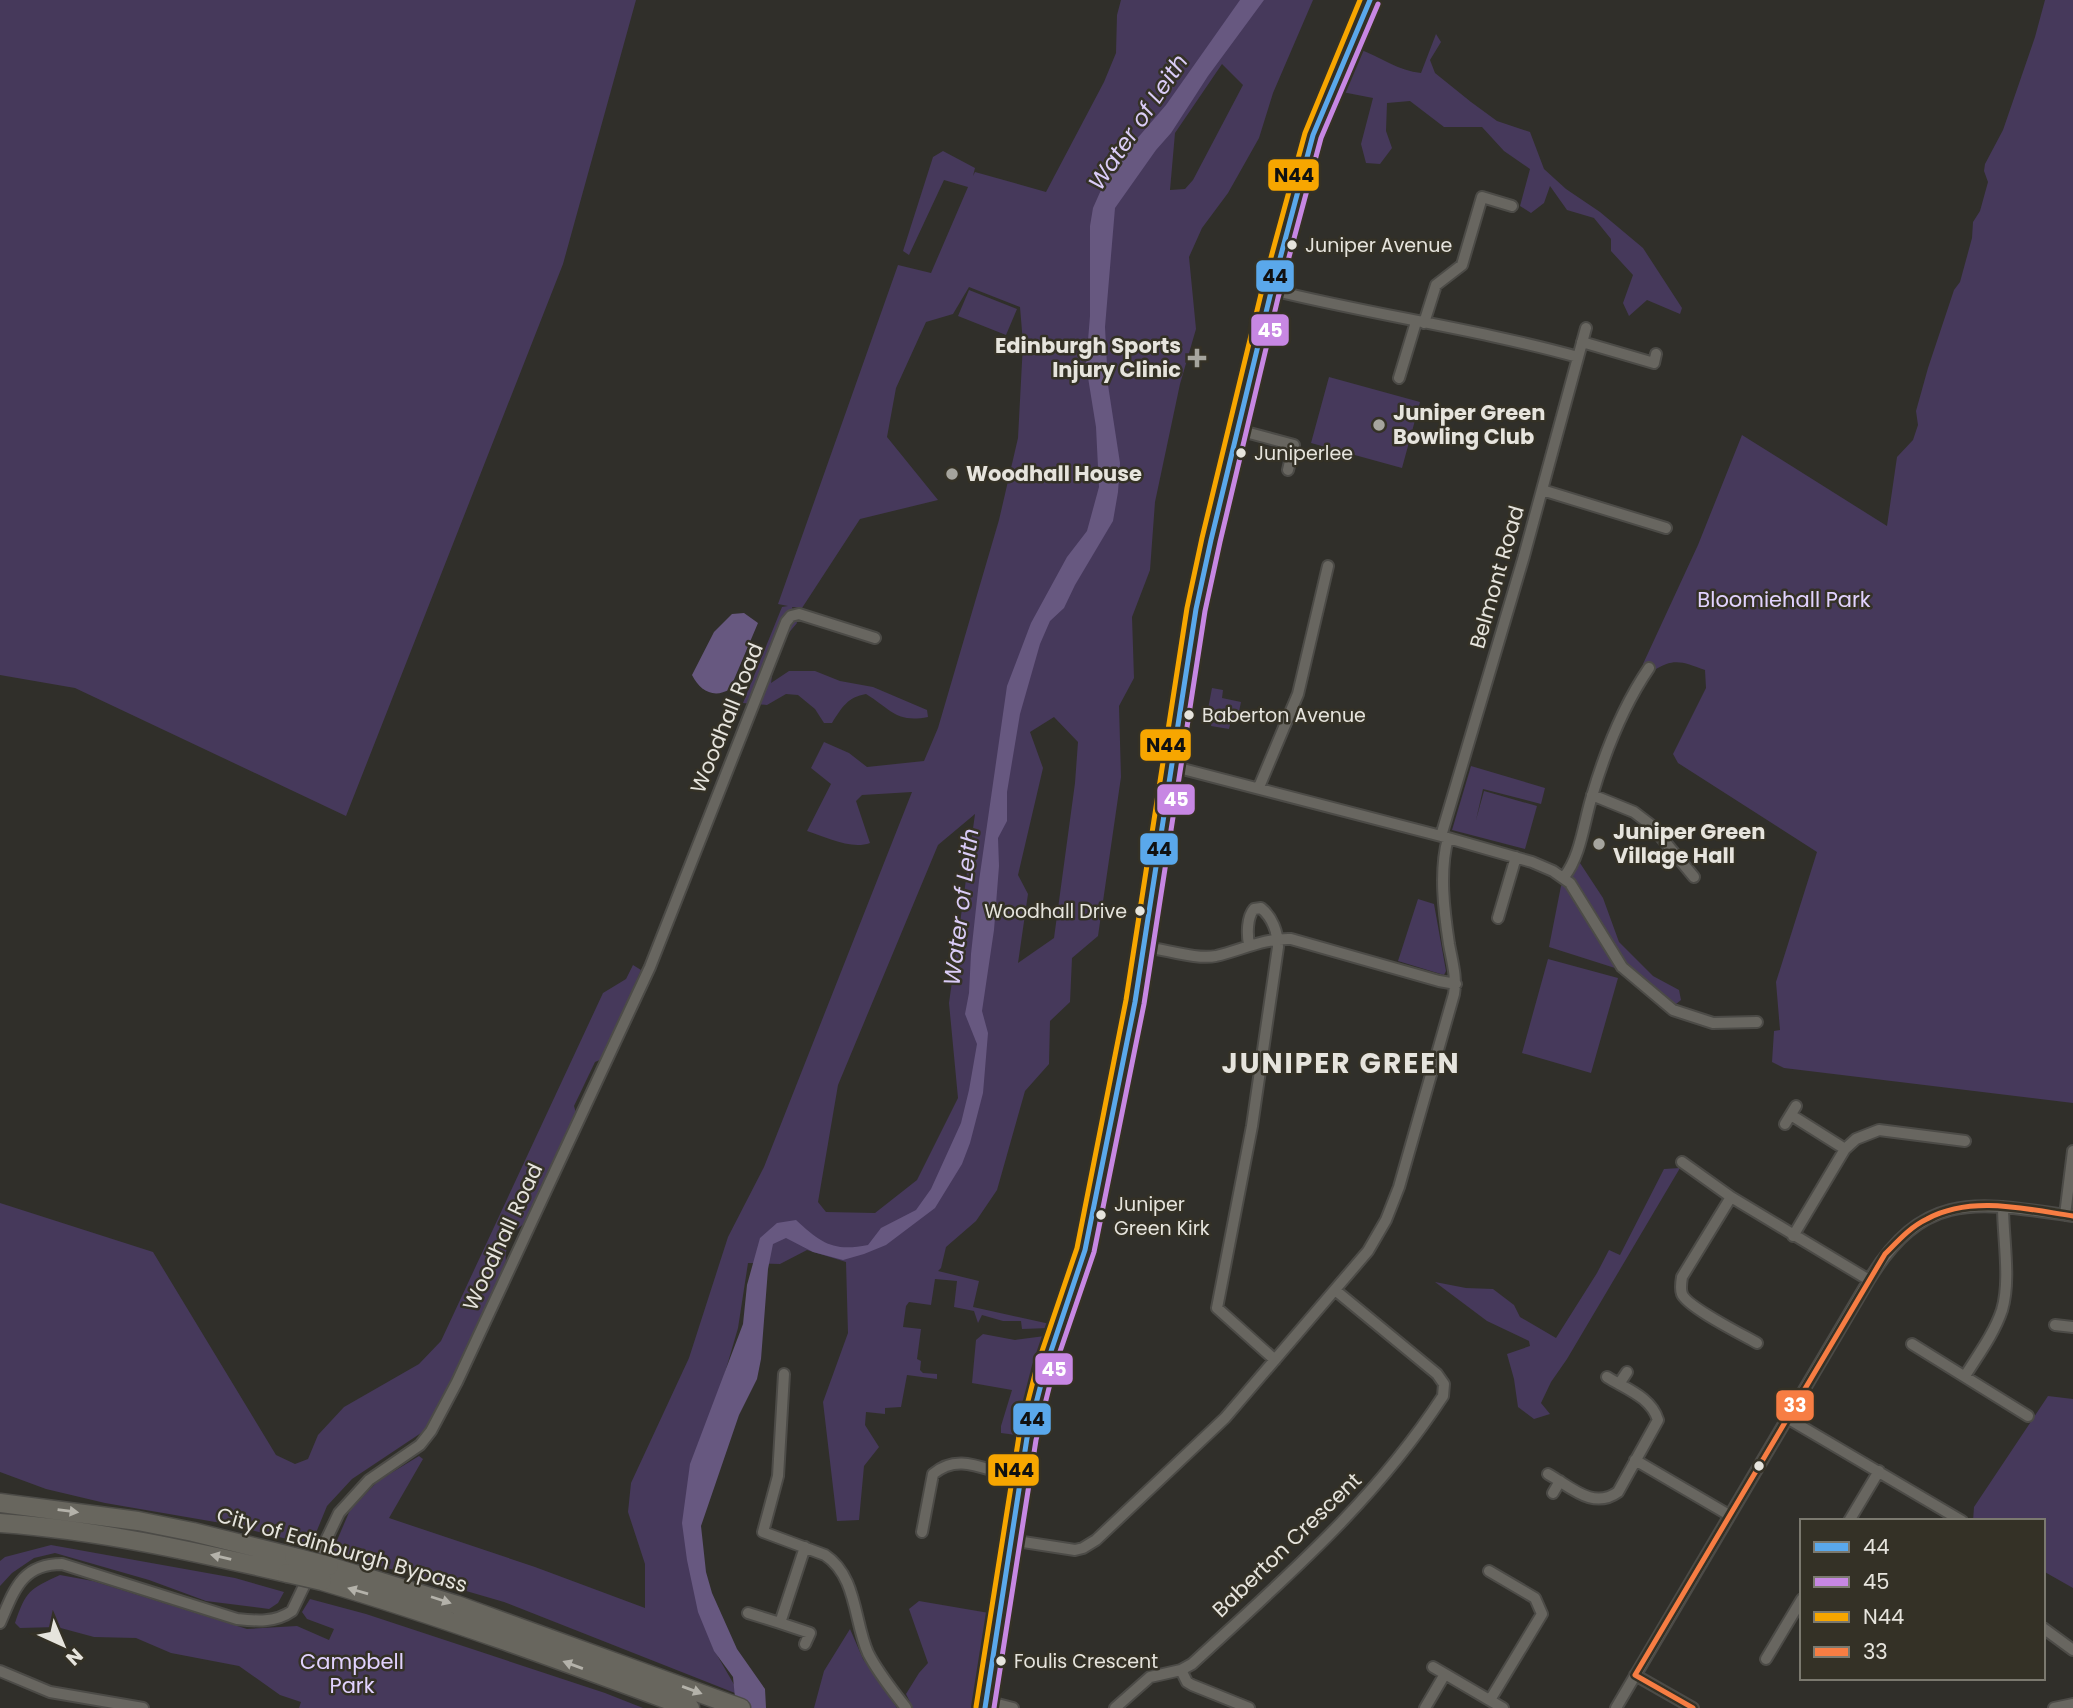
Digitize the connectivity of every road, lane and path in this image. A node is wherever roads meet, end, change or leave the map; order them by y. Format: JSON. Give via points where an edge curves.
{"nodes":[{"id":1,"x":1370,"y":0,"type":"edge"},
{"id":2,"x":1512,"y":206,"type":"dead end"},
{"id":3,"x":1272,"y":290,"type":"junction"},
{"id":4,"x":1420,"y":323,"type":"junction"},
{"id":5,"x":1586,"y":328,"type":"dead end"},
{"id":6,"x":1582,"y":342,"type":"junction"},
{"id":7,"x":1656,"y":354,"type":"dead end"},
{"id":8,"x":1577,"y":357,"type":"junction"},
{"id":9,"x":1399,"y":378,"type":"dead end"},
{"id":10,"x":1238,"y":430,"type":"junction"},
{"id":11,"x":1288,"y":470,"type":"dead end"},
{"id":12,"x":1542,"y":490,"type":"junction"},
{"id":13,"x":1666,"y":528,"type":"dead end"},
{"id":14,"x":1328,"y":566,"type":"dead end"},
{"id":15,"x":875,"y":638,"type":"dead end"},
{"id":16,"x":1649,"y":668,"type":"dead end"},
{"id":17,"x":1171,"y":766,"type":"junction"},
{"id":18,"x":1259,"y":787,"type":"junction"},
{"id":19,"x":1592,"y":795,"type":"junction"},
{"id":20,"x":1445,"y":837,"type":"junction"},
{"id":21,"x":1516,"y":858,"type":"junction"},
{"id":22,"x":1564,"y":877,"type":"junction"},
{"id":23,"x":1694,"y":877,"type":"dead end"},
{"id":24,"x":1498,"y":918,"type":"dead end"},
{"id":25,"x":1278,"y":938,"type":"junction"},
{"id":26,"x":1249,"y":944,"type":"junction"},
{"id":27,"x":1144,"y":947,"type":"junction"},
{"id":28,"x":1456,"y":984,"type":"junction"},
{"id":29,"x":1757,"y":1022,"type":"dead end"},
{"id":30,"x":1791,"y":1115,"type":"dead end"},
{"id":31,"x":1965,"y":1141,"type":"dead end"},
{"id":32,"x":1845,"y":1149,"type":"junction"},
{"id":33,"x":2073,"y":1152,"type":"edge"},
{"id":34,"x":1682,"y":1162,"type":"dead end"},
{"id":35,"x":1731,"y":1197,"type":"junction"},
{"id":36,"x":2003,"y":1207,"type":"junction"},
{"id":37,"x":2069,"y":1216,"type":"edge"},
{"id":38,"x":1793,"y":1236,"type":"junction"},
{"id":39,"x":1869,"y":1280,"type":"junction"},
{"id":40,"x":1335,"y":1290,"type":"junction"},
{"id":41,"x":2055,"y":1325,"type":"dead end"},
{"id":42,"x":2073,"y":1327,"type":"edge"},
{"id":43,"x":1757,"y":1343,"type":"dead end"},
{"id":44,"x":1920,"y":1345,"type":"dead end"},
{"id":45,"x":1275,"y":1360,"type":"junction"},
{"id":46,"x":1627,"y":1372,"type":"dead end"},
{"id":47,"x":784,"y":1374,"type":"dead end"},
{"id":48,"x":1965,"y":1376,"type":"junction"},
{"id":49,"x":1607,"y":1377,"type":"dead end"},
{"id":50,"x":1619,"y":1384,"type":"junction"},
{"id":51,"x":2028,"y":1416,"type":"dead end"},
{"id":52,"x":1787,"y":1418,"type":"junction"},
{"id":53,"x":1635,"y":1460,"type":"junction"},
{"id":54,"x":1880,"y":1471,"type":"junction"},
{"id":55,"x":1548,"y":1474,"type":"dead end"},
{"id":56,"x":1020,"y":1477,"type":"junction"},
{"id":57,"x":1560,"y":1481,"type":"junction"},
{"id":58,"x":1553,"y":1493,"type":"dead end"},
{"id":59,"x":929,"y":1496,"type":"junction"},
{"id":60,"x":943,"y":1499,"type":"dead end"},
{"id":61,"x":0,"y":1503,"type":"edge"},
{"id":62,"x":1729,"y":1516,"type":"junction"},
{"id":63,"x":1850,"y":1519,"type":"edge"},
{"id":64,"x":1959,"y":1519,"type":"edge"},
{"id":65,"x":0,"y":1523,"type":"edge"},
{"id":66,"x":922,"y":1532,"type":"dead end"},
{"id":67,"x":1010,"y":1540,"type":"junction"},
{"id":68,"x":805,"y":1547,"type":"junction"},
{"id":69,"x":290,"y":1565,"type":"junction"},
{"id":70,"x":1489,"y":1571,"type":"dead end"},
{"id":71,"x":1800,"y":1602,"type":"edge"},
{"id":72,"x":748,"y":1613,"type":"dead end"},
{"id":73,"x":0,"y":1623,"type":"edge"},
{"id":74,"x":780,"y":1623,"type":"junction"},
{"id":75,"x":2045,"y":1629,"type":"edge"},
{"id":76,"x":805,"y":1644,"type":"dead end"},
{"id":77,"x":2073,"y":1650,"type":"edge"},
{"id":78,"x":1766,"y":1659,"type":"dead end"},
{"id":79,"x":1433,"y":1667,"type":"dead end"},
{"id":80,"x":0,"y":1671,"type":"edge"},
{"id":81,"x":1181,"y":1671,"type":"junction"},
{"id":82,"x":1445,"y":1674,"type":"junction"},
{"id":83,"x":1635,"y":1675,"type":"junction"},
{"id":84,"x":640,"y":1680,"type":"junction"},
{"id":85,"x":1490,"y":1700,"type":"junction"},
{"id":86,"x":107,"y":1704,"type":"edge"},
{"id":87,"x":986,"y":1704,"type":"edge"},
{"id":88,"x":2073,"y":1704,"type":"edge"},
{"id":89,"x":143,"y":1708,"type":"edge"},
{"id":90,"x":690,"y":1708,"type":"edge"},
{"id":91,"x":741,"y":1708,"type":"edge"},
{"id":92,"x":906,"y":1708,"type":"edge"},
{"id":93,"x":1013,"y":1708,"type":"edge"},
{"id":94,"x":1115,"y":1708,"type":"edge"},
{"id":95,"x":1249,"y":1708,"type":"edge"},
{"id":96,"x":1425,"y":1708,"type":"edge"},
{"id":97,"x":1503,"y":1708,"type":"edge"},
{"id":98,"x":1616,"y":1708,"type":"edge"},
{"id":99,"x":1693,"y":1708,"type":"edge"},
{"id":100,"x":2054,"y":1708,"type":"edge"}],
"edges":[{"from":1,"to":3,"type":"main road","via":[[1313,135]]},
{"from":2,"to":4,"type":"street","via":[[1482,197],[1462,265],[1436,285]]},
{"from":3,"to":4,"type":"street"},
{"from":3,"to":10,"type":"main road"},
{"from":4,"to":8,"type":"street","via":[[1483,333]]},
{"from":4,"to":9,"type":"street"},
{"from":5,"to":6,"type":"street","name":"Belmont Road"},
{"from":6,"to":7,"type":"street","via":[[1654,363]]},
{"from":6,"to":8,"type":"street","name":"Belmont Road"},
{"from":8,"to":12,"type":"street","name":"Belmont Road"},
{"from":10,"to":11,"type":"street","via":[[1294,445]]},
{"from":10,"to":17,"type":"main road","via":[[1196,610]]},
{"from":12,"to":13,"type":"street"},
{"from":12,"to":20,"type":"street","name":"Belmont Road"},
{"from":14,"to":18,"type":"street","via":[[1298,694]]},
{"from":15,"to":73,"type":"street","name":"Woodhall Road","via":[[799,614],[786,622],[650,967],[457,1382],[420,1445],[369,1480],[339,1513],[292,1611],[272,1620],[237,1619],[62,1564],[48,1564],[20,1581]]},
{"from":16,"to":19,"type":"street","via":[[1632,692]]},
{"from":17,"to":18,"type":"street"},
{"from":17,"to":27,"type":"main road"},
{"from":18,"to":20,"type":"street"},
{"from":19,"to":22,"type":"street","via":[[1573,863]]},
{"from":19,"to":23,"type":"street","via":[[1634,812],[1651,825]]},
{"from":20,"to":21,"type":"street"},
{"from":20,"to":28,"type":"street","name":"Belmont Road","via":[[1444,909]]},
{"from":21,"to":22,"type":"street"},
{"from":21,"to":24,"type":"street"},
{"from":22,"to":29,"type":"street","via":[[1622,967],[1673,1010],[1713,1023]]},
{"from":25,"to":26,"type":"street"},
{"from":25,"to":26,"type":"street","via":[[1266,912],[1258,908],[1251,914]]},
{"from":25,"to":28,"type":"street"},
{"from":25,"to":45,"type":"street","via":[[1252,1126],[1216,1304],[1219,1312]]},
{"from":26,"to":27,"type":"street","via":[[1213,956]]},
{"from":27,"to":56,"type":"main road","via":[[1086,1250],[1037,1396]]},
{"from":28,"to":40,"type":"street","via":[[1393,1203],[1368,1251]]},
{"from":30,"to":32,"type":"street"},
{"from":31,"to":32,"type":"street","via":[[1952,1134],[1879,1130]]},
{"from":32,"to":38,"type":"street"},
{"from":33,"to":37,"type":"street"},
{"from":34,"to":35,"type":"street"},
{"from":35,"to":38,"type":"street"},
{"from":35,"to":43,"type":"street","via":[[1682,1277],[1682,1296]]},
{"from":36,"to":37,"type":"street"},
{"from":36,"to":39,"type":"street","via":[[1957,1207],[1927,1218],[1895,1242]]},
{"from":36,"to":48,"type":"street","via":[[2003,1307]]},
{"from":38,"to":39,"type":"street"},
{"from":39,"to":52,"type":"street"},
{"from":40,"to":45,"type":"street"},
{"from":40,"to":81,"type":"street","name":"Baberton Crescent","via":[[1437,1374],[1444,1384],[1443,1396],[1405,1451],[1345,1521]]},
{"from":41,"to":42,"type":"street"},
{"from":44,"to":48,"type":"street"},
{"from":45,"to":67,"type":"street","via":[[1217,1426],[1089,1546],[1075,1550]]},
{"from":46,"to":50,"type":"street"},
{"from":47,"to":68,"type":"street","via":[[778,1476],[763,1532]]},
{"from":48,"to":51,"type":"street"},
{"from":49,"to":50,"type":"street"},
{"from":50,"to":53,"type":"street","via":[[1649,1402],[1658,1420]]},
{"from":52,"to":54,"type":"street"},
{"from":52,"to":62,"type":"street"},
{"from":53,"to":57,"type":"street","via":[[1618,1492],[1609,1498],[1591,1499]]},
{"from":53,"to":62,"type":"street"},
{"from":54,"to":63,"type":"street"},
{"from":54,"to":64,"type":"street"},
{"from":55,"to":57,"type":"street"},
{"from":56,"to":59,"type":"street","via":[[954,1462],[933,1474]]},
{"from":56,"to":67,"type":"main road"},
{"from":57,"to":58,"type":"street"},
{"from":59,"to":60,"type":"street"},
{"from":59,"to":66,"type":"street"},
{"from":61,"to":69,"type":"highway","name":"City of Edinburgh Bypass","one_way":true,"via":[[193,1532]]},
{"from":62,"to":83,"type":"street"},
{"from":69,"to":65,"type":"highway","name":"City of Edinburgh Bypass","one_way":true},
{"from":67,"to":87,"type":"main road"},
{"from":68,"to":74,"type":"street"},
{"from":68,"to":92,"type":"street","via":[[839,1567],[870,1656]]},
{"from":69,"to":84,"type":"highway","name":"City of Edinburgh Bypass","bridge":true,"via":[[457,1605]]},
{"from":70,"to":85,"type":"street","via":[[1535,1598],[1542,1614]]},
{"from":71,"to":78,"type":"street"},
{"from":72,"to":74,"type":"street"},
{"from":74,"to":76,"type":"street","via":[[810,1633]]},
{"from":75,"to":77,"type":"street"},
{"from":79,"to":82,"type":"street"},
{"from":80,"to":86,"type":"street","via":[[50,1692]]},
{"from":81,"to":94,"type":"street","name":"Baberton Crescent","via":[[1150,1677]]},
{"from":81,"to":95,"type":"street","via":[[1192,1685]]},
{"from":82,"to":85,"type":"street"},
{"from":82,"to":96,"type":"street"},
{"from":83,"to":98,"type":"street"},
{"from":83,"to":99,"type":"street"},
{"from":84,"to":90,"type":"highway","name":"City of Edinburgh Bypass"},
{"from":84,"to":91,"type":"highway","name":"City of Edinburgh Bypass","one_way":true},
{"from":85,"to":97,"type":"street"},
{"from":86,"to":89,"type":"street"},
{"from":87,"to":93,"type":"street"},
{"from":88,"to":100,"type":"street"}]}
